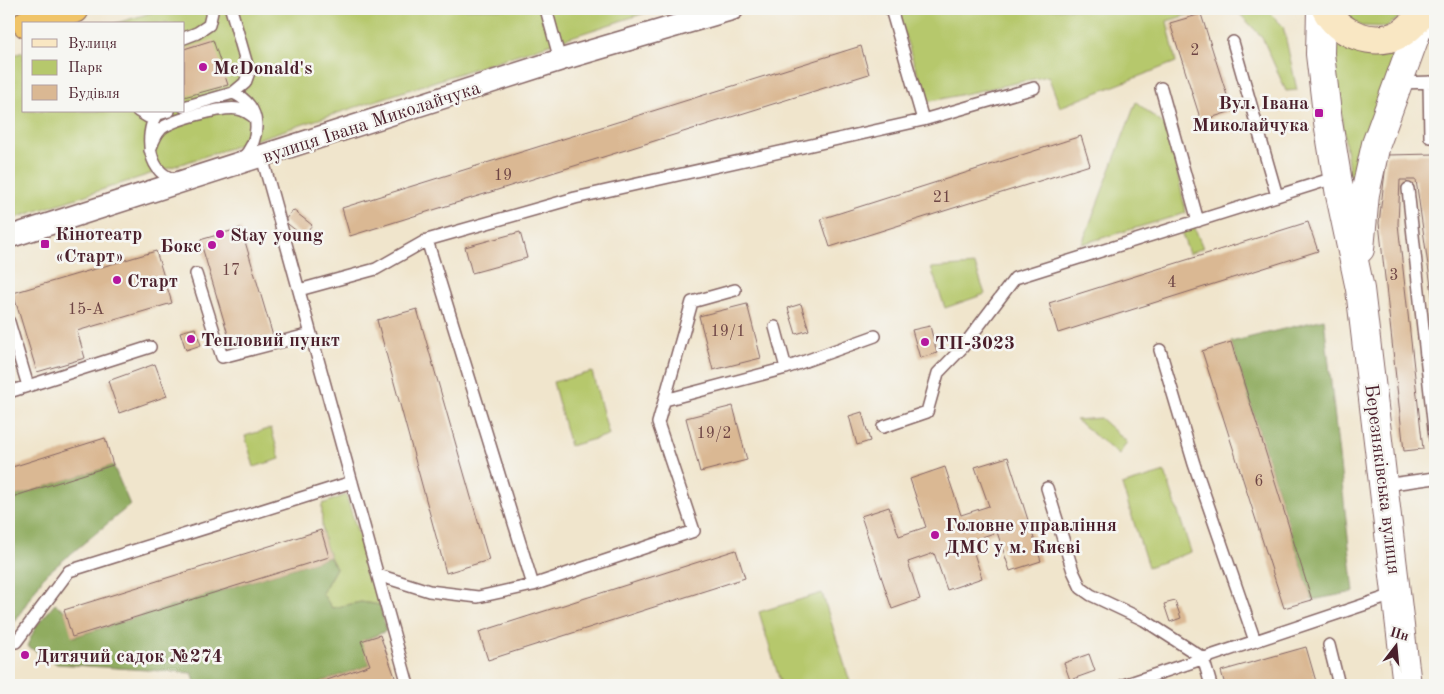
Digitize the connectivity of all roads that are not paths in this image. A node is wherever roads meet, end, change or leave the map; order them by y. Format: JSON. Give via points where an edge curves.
{"nodes":[{"id":1,"x":75,"y":9,"type":"edge"},
{"id":2,"x":210,"y":9,"type":"edge"},
{"id":3,"x":231,"y":9,"type":"edge"},
{"id":4,"x":546,"y":9,"type":"edge"},
{"id":5,"x":734,"y":9,"type":"edge"},
{"id":6,"x":891,"y":9,"type":"edge"},
{"id":7,"x":1321,"y":9,"type":"edge"},
{"id":8,"x":1326,"y":9,"type":"edge"},
{"id":9,"x":1425,"y":9,"type":"edge"},
{"id":10,"x":32,"y":22,"type":"edge"},
{"id":11,"x":22,"y":25,"type":"edge"},
{"id":12,"x":9,"y":30,"type":"edge"},
{"id":13,"x":185,"y":38,"type":"edge"},
{"id":14,"x":1233,"y":42,"type":"dead end"},
{"id":15,"x":560,"y":60,"type":"junction"},
{"id":16,"x":1432,"y":82,"type":"edge"},
{"id":17,"x":1398,"y":83,"type":"junction"},
{"id":18,"x":1034,"y":88,"type":"dead end"},
{"id":19,"x":1161,"y":88,"type":"dead end"},
{"id":20,"x":233,"y":92,"type":"junction"},
{"id":21,"x":185,"y":107,"type":"edge"},
{"id":22,"x":140,"y":112,"type":"edge"},
{"id":23,"x":166,"y":112,"type":"edge"},
{"id":24,"x":156,"y":115,"type":"junction"},
{"id":25,"x":255,"y":118,"type":"junction"},
{"id":26,"x":923,"y":120,"type":"junction"},
{"id":27,"x":1435,"y":137,"type":"edge"},
{"id":28,"x":150,"y":150,"type":"junction"},
{"id":29,"x":262,"y":157,"type":"junction"},
{"id":30,"x":238,"y":164,"type":"junction"},
{"id":31,"x":1337,"y":177,"type":"junction"},
{"id":32,"x":187,"y":180,"type":"junction"},
{"id":33,"x":1408,"y":188,"type":"dead end"},
{"id":34,"x":1276,"y":196,"type":"junction"},
{"id":35,"x":1198,"y":221,"type":"junction"},
{"id":36,"x":9,"y":237,"type":"edge"},
{"id":37,"x":427,"y":240,"type":"junction"},
{"id":38,"x":1358,"y":273,"type":"junction"},
{"id":39,"x":196,"y":274,"type":"dead end"},
{"id":40,"x":299,"y":290,"type":"junction"},
{"id":41,"x":735,"y":290,"type":"dead end"},
{"id":42,"x":9,"y":322,"type":"edge"},
{"id":43,"x":775,"y":327,"type":"dead end"},
{"id":44,"x":311,"y":334,"type":"junction"},
{"id":45,"x":876,"y":336,"type":"dead end"},
{"id":46,"x":150,"y":347,"type":"dead end"},
{"id":47,"x":1160,"y":350,"type":"dead end"},
{"id":48,"x":14,"y":358,"type":"edge"},
{"id":49,"x":786,"y":368,"type":"junction"},
{"id":50,"x":28,"y":386,"type":"junction"},
{"id":51,"x":9,"y":392,"type":"edge"},
{"id":52,"x":665,"y":400,"type":"junction"},
{"id":53,"x":1434,"y":419,"type":"edge"},
{"id":54,"x":883,"y":427,"type":"dead end"},
{"id":55,"x":1435,"y":439,"type":"edge"},
{"id":56,"x":1435,"y":478,"type":"edge"},
{"id":57,"x":352,"y":482,"type":"junction"},
{"id":58,"x":1384,"y":485,"type":"junction"},
{"id":59,"x":1047,"y":488,"type":"dead end"},
{"id":60,"x":378,"y":575,"type":"junction"},
{"id":61,"x":533,"y":585,"type":"junction"},
{"id":62,"x":1398,"y":594,"type":"junction"},
{"id":63,"x":1255,"y":641,"type":"junction"},
{"id":64,"x":16,"y":642,"type":"dead end"},
{"id":65,"x":1329,"y":645,"type":"dead end"},
{"id":66,"x":1203,"y":658,"type":"junction"},
{"id":67,"x":408,"y":685,"type":"edge"},
{"id":68,"x":1124,"y":685,"type":"edge"},
{"id":69,"x":1211,"y":685,"type":"edge"},
{"id":70,"x":1339,"y":685,"type":"edge"},
{"id":71,"x":1407,"y":685,"type":"edge"}],
"edges":[{"from":1,"to":10,"type":"highway"},
{"from":2,"to":13,"type":"lane","via":[[209,25]]},
{"from":3,"to":20,"type":"lane","via":[[249,72],[245,83]]},
{"from":4,"to":15,"type":"lane"},
{"from":5,"to":15,"type":"street","name":"вулиця Івана Миколайчука"},
{"from":6,"to":26,"type":"lane"},
{"from":7,"to":31,"type":"street","name":"Березняківська вулиця","via":[[1320,54]]},
{"from":8,"to":9,"type":"main road","via":[[1344,30],[1362,38],[1381,39],[1400,34],[1415,23]]},
{"from":9,"to":17,"type":"street","name":"Березняківська вулиця"},
{"from":11,"to":12,"type":"highway"},
{"from":14,"to":34,"type":"lane"},
{"from":15,"to":29,"type":"street","name":"вулиця Івана Миколайчука"},
{"from":16,"to":17,"type":"lane"},
{"from":16,"to":27,"type":"lane","via":[[1430,137]]},
{"from":17,"to":38,"type":"street","name":"Березняківська вулиця","via":[[1376,144],[1365,194]]},
{"from":18,"to":26,"type":"lane"},
{"from":19,"to":35,"type":"lane"},
{"from":20,"to":21,"type":"lane"},
{"from":20,"to":25,"type":"lane","via":[[245,100]]},
{"from":22,"to":24,"type":"lane","via":[[148,117]]},
{"from":23,"to":24,"type":"lane"},
{"from":24,"to":28,"type":"lane","via":[[150,130]]},
{"from":25,"to":28,"type":"lane","via":[[238,108],[226,108],[176,122],[162,128],[154,137]]},
{"from":25,"to":30,"type":"lane","via":[[255,139]]},
{"from":26,"to":37,"type":"lane","via":[[575,198]]},
{"from":28,"to":32,"type":"lane","via":[[153,160],[166,176]]},
{"from":29,"to":30,"type":"street","name":"вулиця Івана Миколайчука"},
{"from":29,"to":40,"type":"lane"},
{"from":30,"to":32,"type":"street","name":"вулиця Івана Миколайчука"},
{"from":31,"to":34,"type":"lane"},
{"from":31,"to":38,"type":"street","name":"Березняківська вулиця"},
{"from":32,"to":36,"type":"street","name":"вулиця Івана Миколайчука"},
{"from":33,"to":53,"type":"lane"},
{"from":34,"to":35,"type":"lane"},
{"from":35,"to":54,"type":"lane","via":[[1015,278],[962,348],[938,373],[927,412]]},
{"from":37,"to":40,"type":"lane","via":[[376,269]]},
{"from":37,"to":61,"type":"lane"},
{"from":38,"to":58,"type":"street","name":"Березняківська вулиця"},
{"from":39,"to":44,"type":"lane","via":[[222,357]]},
{"from":40,"to":44,"type":"lane"},
{"from":41,"to":52,"type":"lane","via":[[692,302]]},
{"from":42,"to":48,"type":"lane"},
{"from":43,"to":49,"type":"lane"},
{"from":44,"to":57,"type":"lane"},
{"from":45,"to":49,"type":"lane"},
{"from":46,"to":50,"type":"lane"},
{"from":47,"to":63,"type":"lane","via":[[1194,464]]},
{"from":48,"to":50,"type":"lane"},
{"from":49,"to":52,"type":"lane"},
{"from":50,"to":51,"type":"lane"},
{"from":52,"to":61,"type":"lane","via":[[658,423],[694,531]]},
{"from":53,"to":55,"type":"lane"},
{"from":56,"to":58,"type":"lane"},
{"from":57,"to":60,"type":"lane"},
{"from":57,"to":64,"type":"lane","via":[[69,571]]},
{"from":58,"to":62,"type":"street","name":"Березняківська вулиця"},
{"from":59,"to":66,"type":"lane","via":[[1073,571],[1082,588],[1144,620]]},
{"from":60,"to":61,"type":"lane","via":[[429,591],[478,597]]},
{"from":60,"to":67,"type":"lane"},
{"from":62,"to":63,"type":"lane"},
{"from":62,"to":71,"type":"street","name":"Березняківська вулиця"},
{"from":63,"to":66,"type":"lane"},
{"from":65,"to":70,"type":"lane"},
{"from":66,"to":68,"type":"lane"},
{"from":66,"to":69,"type":"lane"}]}
